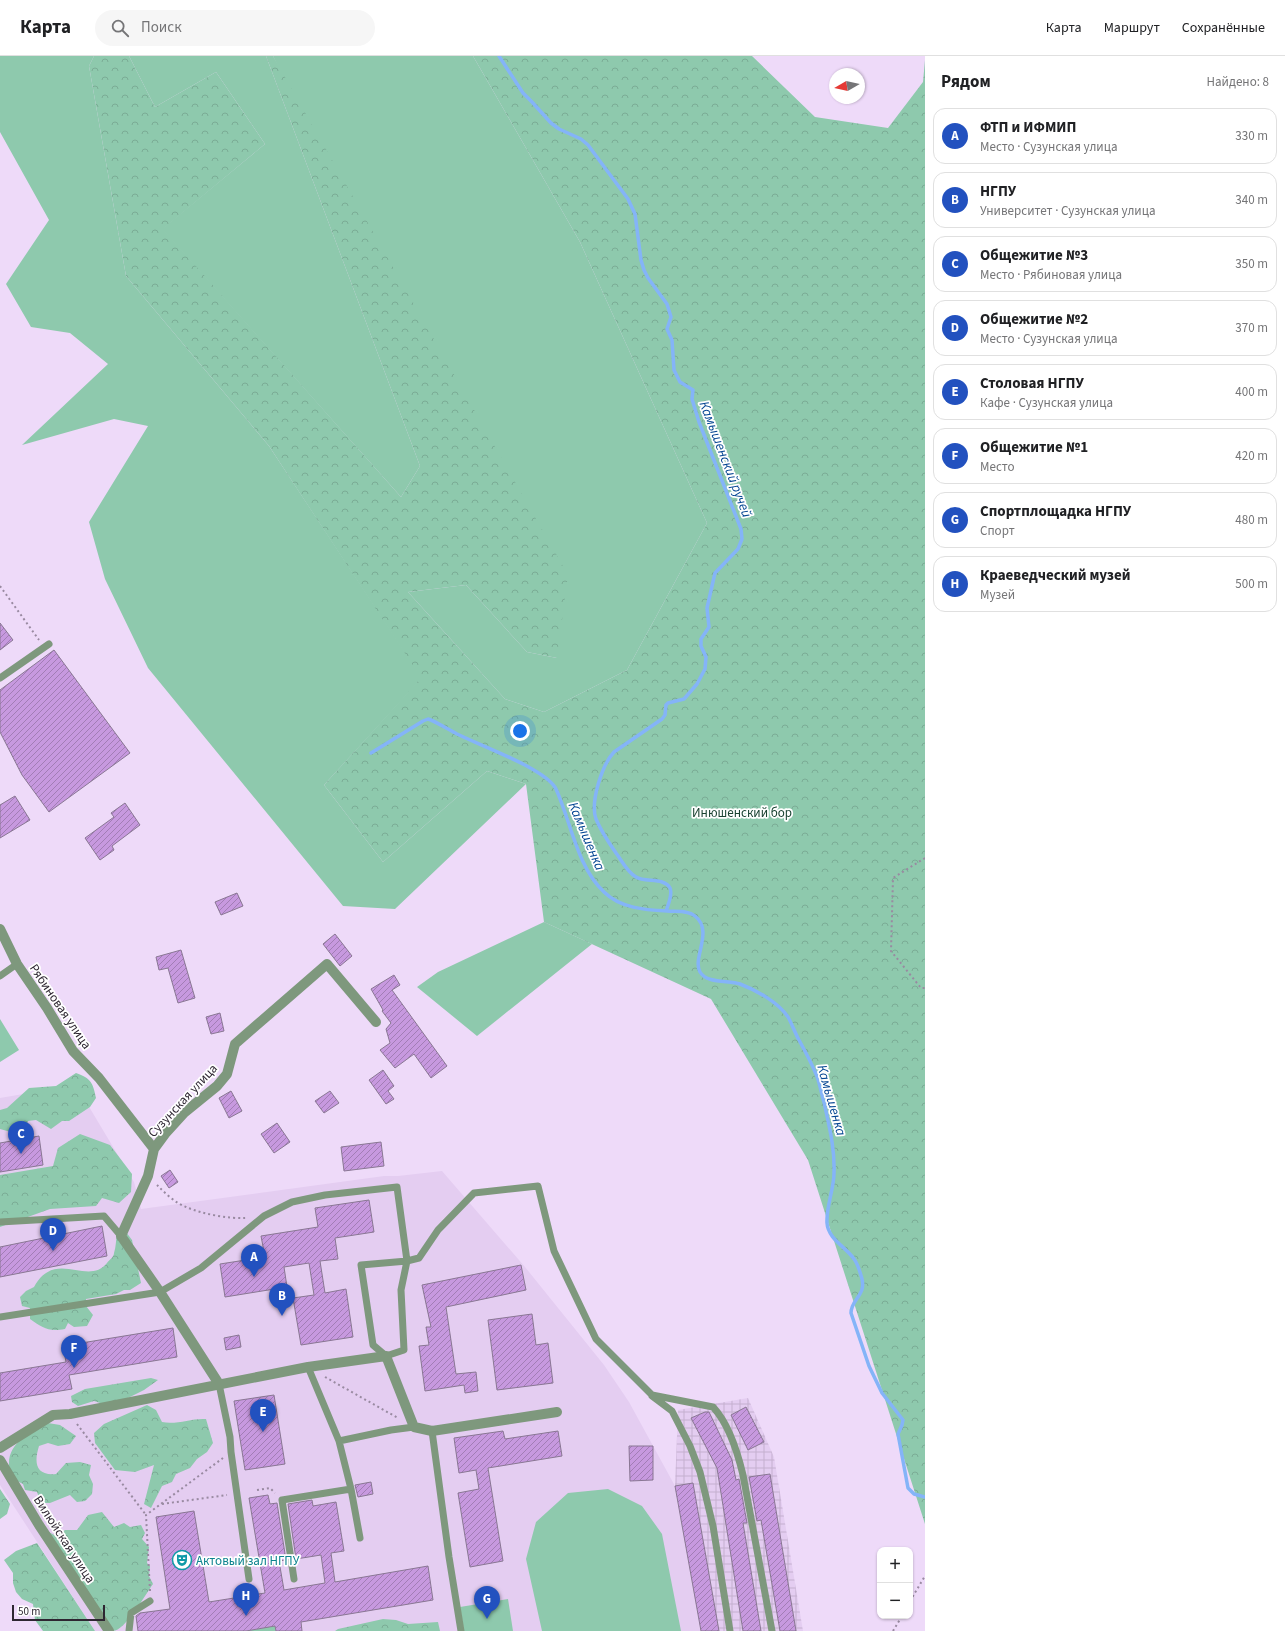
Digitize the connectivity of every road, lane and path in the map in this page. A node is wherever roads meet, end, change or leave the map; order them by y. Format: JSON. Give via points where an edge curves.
{"nodes":[{"id":1,"x":0,"y":586,"type":"edge"},
{"id":2,"x":46,"y":645,"type":"joint"},
{"id":3,"x":0,"y":678,"type":"edge"},
{"id":4,"x":925,"y":858,"type":"edge"},
{"id":5,"x":0,"y":929,"type":"edge"},
{"id":6,"x":17,"y":964,"type":"junction"},
{"id":7,"x":0,"y":976,"type":"edge"},
{"id":8,"x":925,"y":988,"type":"edge"},
{"id":9,"x":376,"y":1022,"type":"dead end"},
{"id":10,"x":154,"y":1149,"type":"junction"},
{"id":11,"x":148,"y":1176,"type":"junction"},
{"id":12,"x":264,"y":1216,"type":"junction"},
{"id":13,"x":0,"y":1222,"type":"edge"},
{"id":14,"x":121,"y":1236,"type":"junction"},
{"id":15,"x":407,"y":1260,"type":"junction"},
{"id":16,"x":160,"y":1292,"type":"junction"},
{"id":17,"x":0,"y":1317,"type":"edge"},
{"id":18,"x":386,"y":1356,"type":"junction"},
{"id":19,"x":308,"y":1367,"type":"junction"},
{"id":20,"x":219,"y":1384,"type":"junction"},
{"id":21,"x":652,"y":1395,"type":"junction"},
{"id":22,"x":557,"y":1412,"type":"dead end"},
{"id":23,"x":70,"y":1414,"type":"junction"},
{"id":24,"x":414,"y":1427,"type":"junction"},
{"id":25,"x":432,"y":1430,"type":"junction"},
{"id":26,"x":339,"y":1441,"type":"junction"},
{"id":27,"x":0,"y":1448,"type":"edge"},
{"id":28,"x":231,"y":1452,"type":"junction"},
{"id":29,"x":0,"y":1460,"type":"edge"},
{"id":30,"x":351,"y":1489,"type":"junction"},
{"id":31,"x":257,"y":1490,"type":"dead end"},
{"id":32,"x":237,"y":1493,"type":"junction"},
{"id":33,"x":282,"y":1500,"type":"junction"},
{"id":34,"x":161,"y":1504,"type":"junction"},
{"id":35,"x":146,"y":1515,"type":"junction"},
{"id":36,"x":360,"y":1538,"type":"dead end"},
{"id":37,"x":925,"y":1576,"type":"edge"},
{"id":38,"x":249,"y":1579,"type":"dead end"},
{"id":39,"x":294,"y":1580,"type":"dead end"},
{"id":40,"x":913,"y":1597,"type":"edge"},
{"id":41,"x":150,"y":1601,"type":"joint"},
{"id":42,"x":900,"y":1619,"type":"edge"},
{"id":43,"x":109,"y":1631,"type":"edge"},
{"id":44,"x":129,"y":1631,"type":"edge"},
{"id":45,"x":461,"y":1631,"type":"edge"},
{"id":46,"x":730,"y":1631,"type":"edge"},
{"id":47,"x":772,"y":1631,"type":"edge"},
{"id":48,"x":892,"y":1631,"type":"edge"}],
"edges":[{"from":1,"to":2,"type":"path"},
{"from":2,"to":3,"type":"lane"},
{"from":4,"to":8,"type":"path","via":[[893,878],[891,951],[922,988]]},
{"from":5,"to":6,"type":"street","name":"Рябиновая улица"},
{"from":6,"to":7,"type":"lane"},
{"from":6,"to":10,"type":"street","name":"Рябиновая улица","via":[[73,1051],[99,1078]]},
{"from":9,"to":10,"type":"street","name":"Сузунская улица","via":[[327,964],[235,1044],[227,1074],[217,1086],[185,1112]]},
{"from":10,"to":11,"type":"street","name":"Сузунская улица"},
{"from":11,"to":12,"type":"path","via":[[165,1193],[185,1207],[215,1215],[242,1218]]},
{"from":11,"to":14,"type":"street","name":"Сузунская улица"},
{"from":12,"to":15,"type":"lane","via":[[292,1202],[397,1187]]},
{"from":12,"to":16,"type":"lane","via":[[202,1268]]},
{"from":13,"to":14,"type":"lane","via":[[104,1216]]},
{"from":14,"to":16,"type":"street"},
{"from":15,"to":18,"type":"lane","via":[[400,1290],[404,1350]]},
{"from":15,"to":18,"type":"lane","via":[[361,1265],[373,1345]]},
{"from":15,"to":21,"type":"lane","via":[[419,1258],[438,1230],[474,1194],[538,1186],[554,1251],[596,1339]]},
{"from":16,"to":17,"type":"lane"},
{"from":16,"to":20,"type":"street"},
{"from":18,"to":19,"type":"street"},
{"from":18,"to":24,"type":"street"},
{"from":19,"to":20,"type":"street"},
{"from":19,"to":24,"type":"path"},
{"from":19,"to":26,"type":"lane"},
{"from":20,"to":23,"type":"street"},
{"from":20,"to":28,"type":"lane"},
{"from":21,"to":46,"type":"lane","via":[[672,1411],[700,1472],[713,1526]]},
{"from":21,"to":47,"type":"lane","via":[[713,1407],[720,1415],[739,1457]]},
{"from":22,"to":25,"type":"street"},
{"from":23,"to":27,"type":"street","via":[[53,1415]]},
{"from":23,"to":35,"type":"path"},
{"from":24,"to":25,"type":"street"},
{"from":24,"to":26,"type":"lane"},
{"from":25,"to":45,"type":"lane"},
{"from":26,"to":30,"type":"lane"},
{"from":28,"to":32,"type":"lane"},
{"from":28,"to":34,"type":"path"},
{"from":29,"to":43,"type":"street","name":"Вилюйская улица","via":[[39,1525]]},
{"from":30,"to":33,"type":"lane"},
{"from":30,"to":36,"type":"lane"},
{"from":31,"to":33,"type":"path","via":[[270,1488]]},
{"from":32,"to":34,"type":"path"},
{"from":32,"to":38,"type":"lane"},
{"from":33,"to":39,"type":"lane"},
{"from":34,"to":35,"type":"path"},
{"from":35,"to":41,"type":"path"},
{"from":37,"to":40,"type":"path"},
{"from":41,"to":44,"type":"lane","via":[[131,1613]]},
{"from":42,"to":48,"type":"path"}]}
